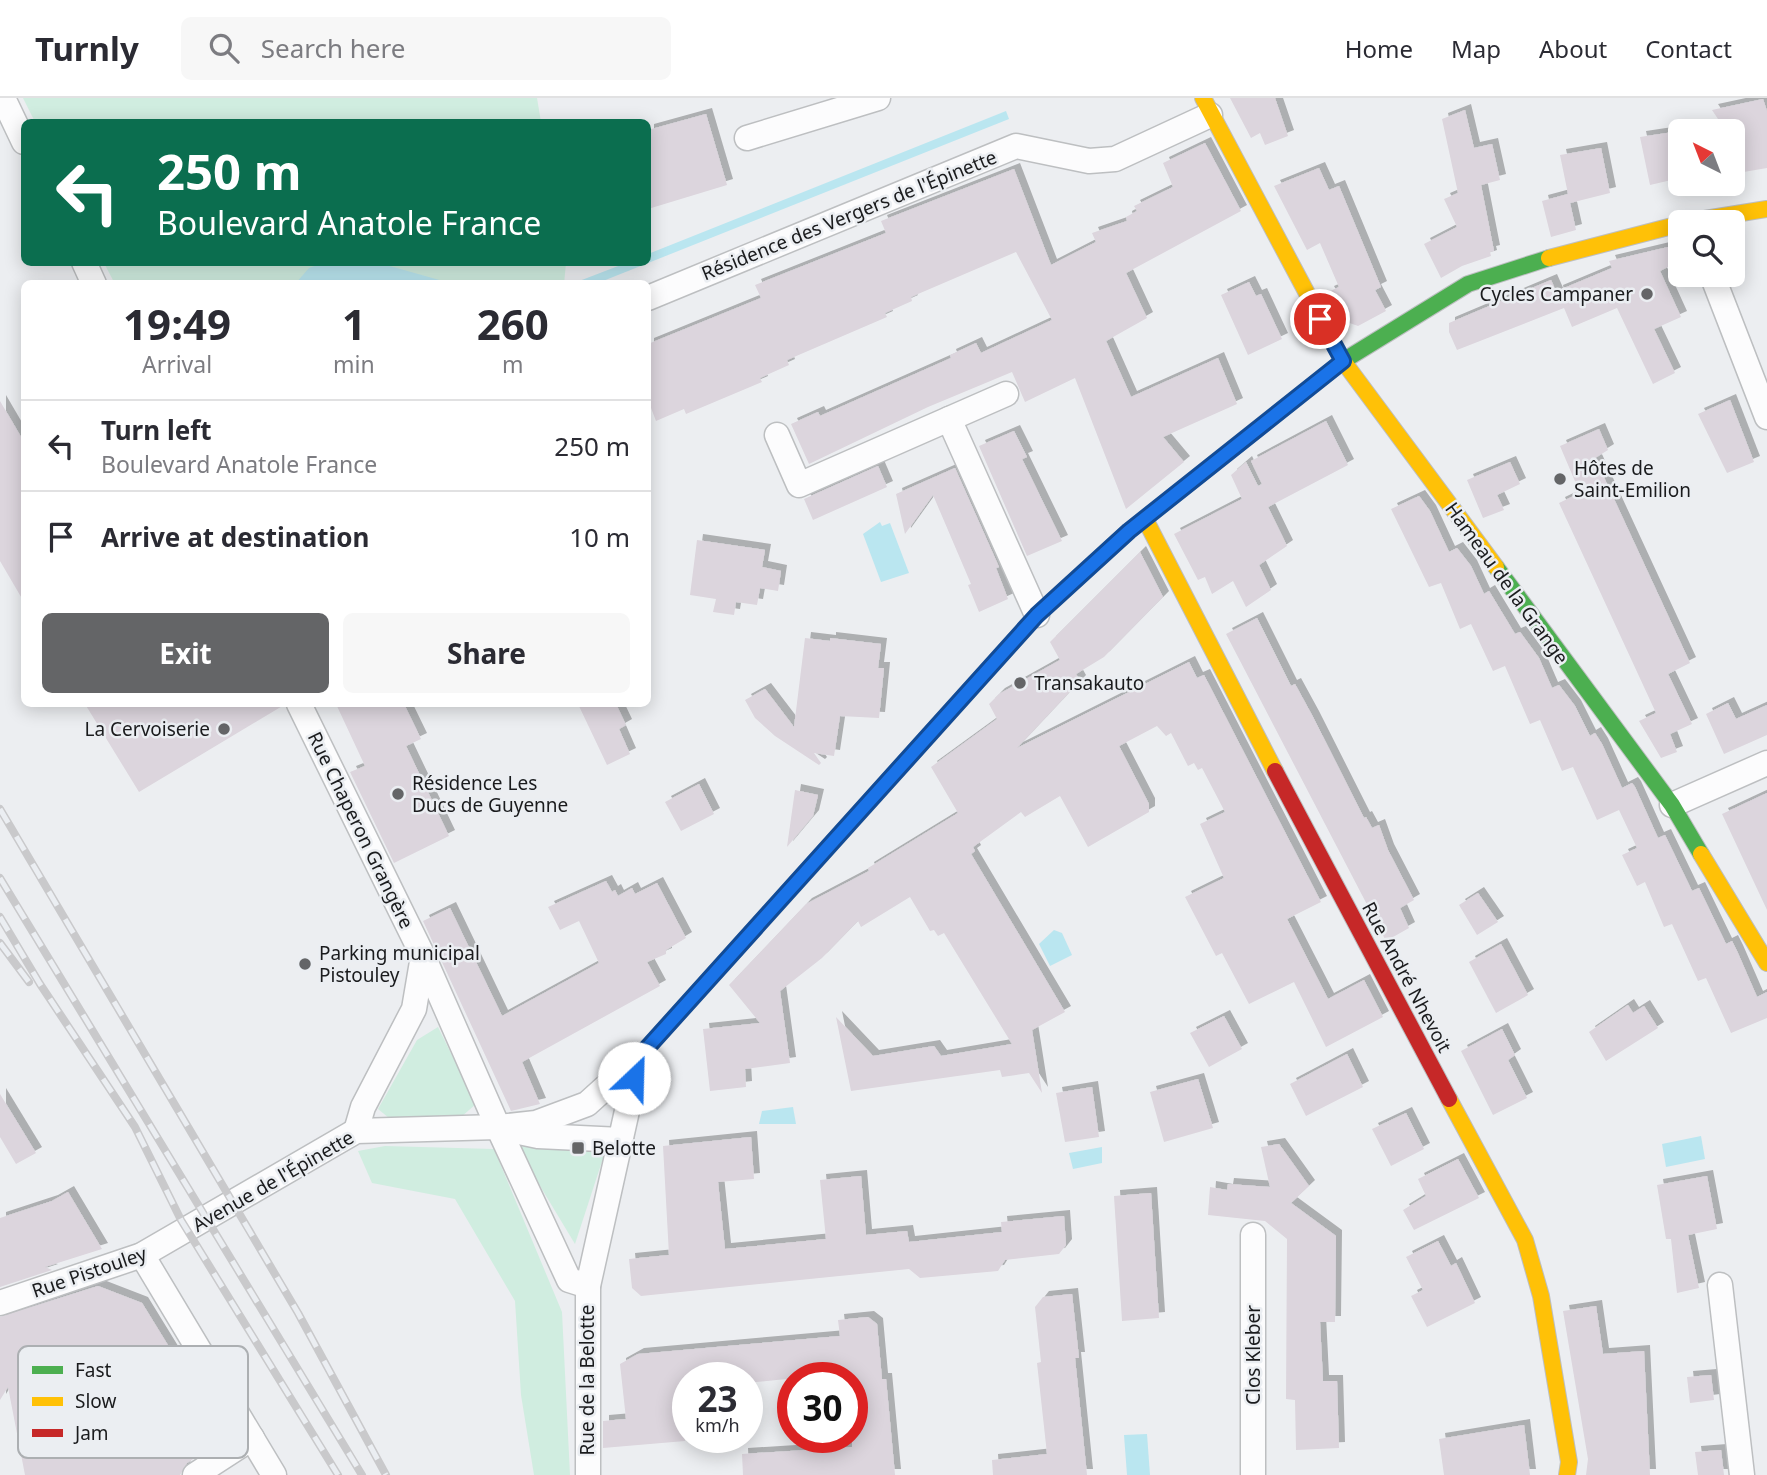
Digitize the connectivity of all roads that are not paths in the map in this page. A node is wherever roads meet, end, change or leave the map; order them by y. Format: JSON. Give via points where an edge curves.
{"nodes":[{"id":1,"x":3,"y":98,"type":"edge"},
{"id":2,"x":878,"y":98,"type":"edge"},
{"id":3,"x":1207,"y":106,"type":"edge"},
{"id":4,"x":21,"y":136,"type":"edge"},
{"id":5,"x":747,"y":138,"type":"dead end"},
{"id":6,"x":1767,"y":209,"type":"edge"},
{"id":7,"x":1745,"y":213,"type":"edge"},
{"id":8,"x":1668,"y":227,"type":"edge"},
{"id":9,"x":1717,"y":287,"type":"edge"},
{"id":10,"x":651,"y":297,"type":"edge"},
{"id":11,"x":1343,"y":361,"type":"junction"},
{"id":12,"x":1006,"y":394,"type":"dead end"},
{"id":13,"x":1767,"y":417,"type":"edge"},
{"id":14,"x":949,"y":419,"type":"junction"},
{"id":15,"x":777,"y":435,"type":"dead end"},
{"id":16,"x":1145,"y":519,"type":"junction"},
{"id":17,"x":1037,"y":615,"type":"junction"},
{"id":18,"x":300,"y":707,"type":"edge"},
{"id":19,"x":1767,"y":763,"type":"edge"},
{"id":20,"x":1672,"y":805,"type":"junction"},
{"id":21,"x":423,"y":956,"type":"junction"},
{"id":22,"x":1767,"y":963,"type":"edge"},
{"id":23,"x":639,"y":1057,"type":"junction"},
{"id":24,"x":498,"y":1127,"type":"junction"},
{"id":25,"x":356,"y":1131,"type":"junction"},
{"id":26,"x":621,"y":1140,"type":"junction"},
{"id":27,"x":1253,"y":1235,"type":"dead end"},
{"id":28,"x":177,"y":1238,"type":"joint"},
{"id":29,"x":142,"y":1255,"type":"junction"},
{"id":30,"x":1720,"y":1285,"type":"dead end"},
{"id":31,"x":588,"y":1286,"type":"junction"},
{"id":32,"x":0,"y":1303,"type":"edge"},
{"id":33,"x":197,"y":1346,"type":"edge"},
{"id":34,"x":248,"y":1431,"type":"edge"},
{"id":35,"x":252,"y":1438,"type":"junction"},
{"id":36,"x":248,"y":1441,"type":"edge"},
{"id":37,"x":221,"y":1458,"type":"edge"},
{"id":38,"x":195,"y":1475,"type":"edge"},
{"id":39,"x":274,"y":1475,"type":"edge"},
{"id":40,"x":588,"y":1475,"type":"edge"},
{"id":41,"x":1253,"y":1475,"type":"edge"},
{"id":42,"x":1567,"y":1475,"type":"edge"},
{"id":43,"x":1742,"y":1475,"type":"edge"}],
"edges":[{"from":1,"to":4,"type":"street"},
{"from":2,"to":5,"type":"street"},
{"from":3,"to":10,"type":"street","name":"Résidence des Vergers de l'Épinette","via":[[1115,159],[1089,162],[1016,146]]},
{"from":3,"to":11,"type":"street","name":"Hameau de la Grange"},
{"from":6,"to":7,"type":"street","name":"Avenue de l'Épinette"},
{"from":8,"to":11,"type":"street","name":"Avenue de l'Épinette","via":[[1570,251],[1468,284]]},
{"from":9,"to":13,"type":"street"},
{"from":11,"to":16,"type":"street","name":"Avenue de l'Épinette"},
{"from":11,"to":20,"type":"street","name":"Hameau de la Grange"},
{"from":12,"to":14,"type":"street"},
{"from":14,"to":15,"type":"street","via":[[799,485]]},
{"from":14,"to":17,"type":"street"},
{"from":16,"to":17,"type":"street","name":"Avenue de l'Épinette"},
{"from":16,"to":42,"type":"street","name":"Rue André Nhevoit","via":[[1525,1240],[1541,1296],[1569,1462]]},
{"from":17,"to":23,"type":"street","name":"Avenue de l'Épinette"},
{"from":18,"to":21,"type":"street","name":"Rue Chaperon Grangère"},
{"from":19,"to":20,"type":"street"},
{"from":20,"to":22,"type":"street","name":"Hameau de la Grange"},
{"from":21,"to":24,"type":"street","name":"Rue Chaperon Grangère"},
{"from":21,"to":25,"type":"street","via":[[414,1009],[363,1107]]},
{"from":23,"to":24,"type":"street","name":"Avenue de l'Épinette","via":[[586,1104],[536,1123]]},
{"from":23,"to":26,"type":"street","name":"Rue de la Belotte"},
{"from":24,"to":25,"type":"street","name":"Avenue de l'Épinette"},
{"from":24,"to":26,"type":"street","name":"Avenue de l'Épinette","via":[[538,1136]]},
{"from":24,"to":31,"type":"street","name":"Rue de la Belotte","via":[[569,1280]]},
{"from":25,"to":28,"type":"street","name":"Avenue de l'Épinette"},
{"from":26,"to":31,"type":"street","name":"Rue de la Belotte"},
{"from":27,"to":41,"type":"street","name":"Clos Kleber"},
{"from":28,"to":29,"type":"street","name":"Rue Pistouley"},
{"from":29,"to":32,"type":"street","name":"Rue Pistouley"},
{"from":29,"to":33,"type":"street"},
{"from":30,"to":43,"type":"street"},
{"from":31,"to":40,"type":"street","name":"Rue de la Belotte"},
{"from":34,"to":35,"type":"street"},
{"from":35,"to":36,"type":"street"},
{"from":35,"to":39,"type":"street"},
{"from":37,"to":38,"type":"street"}]}
